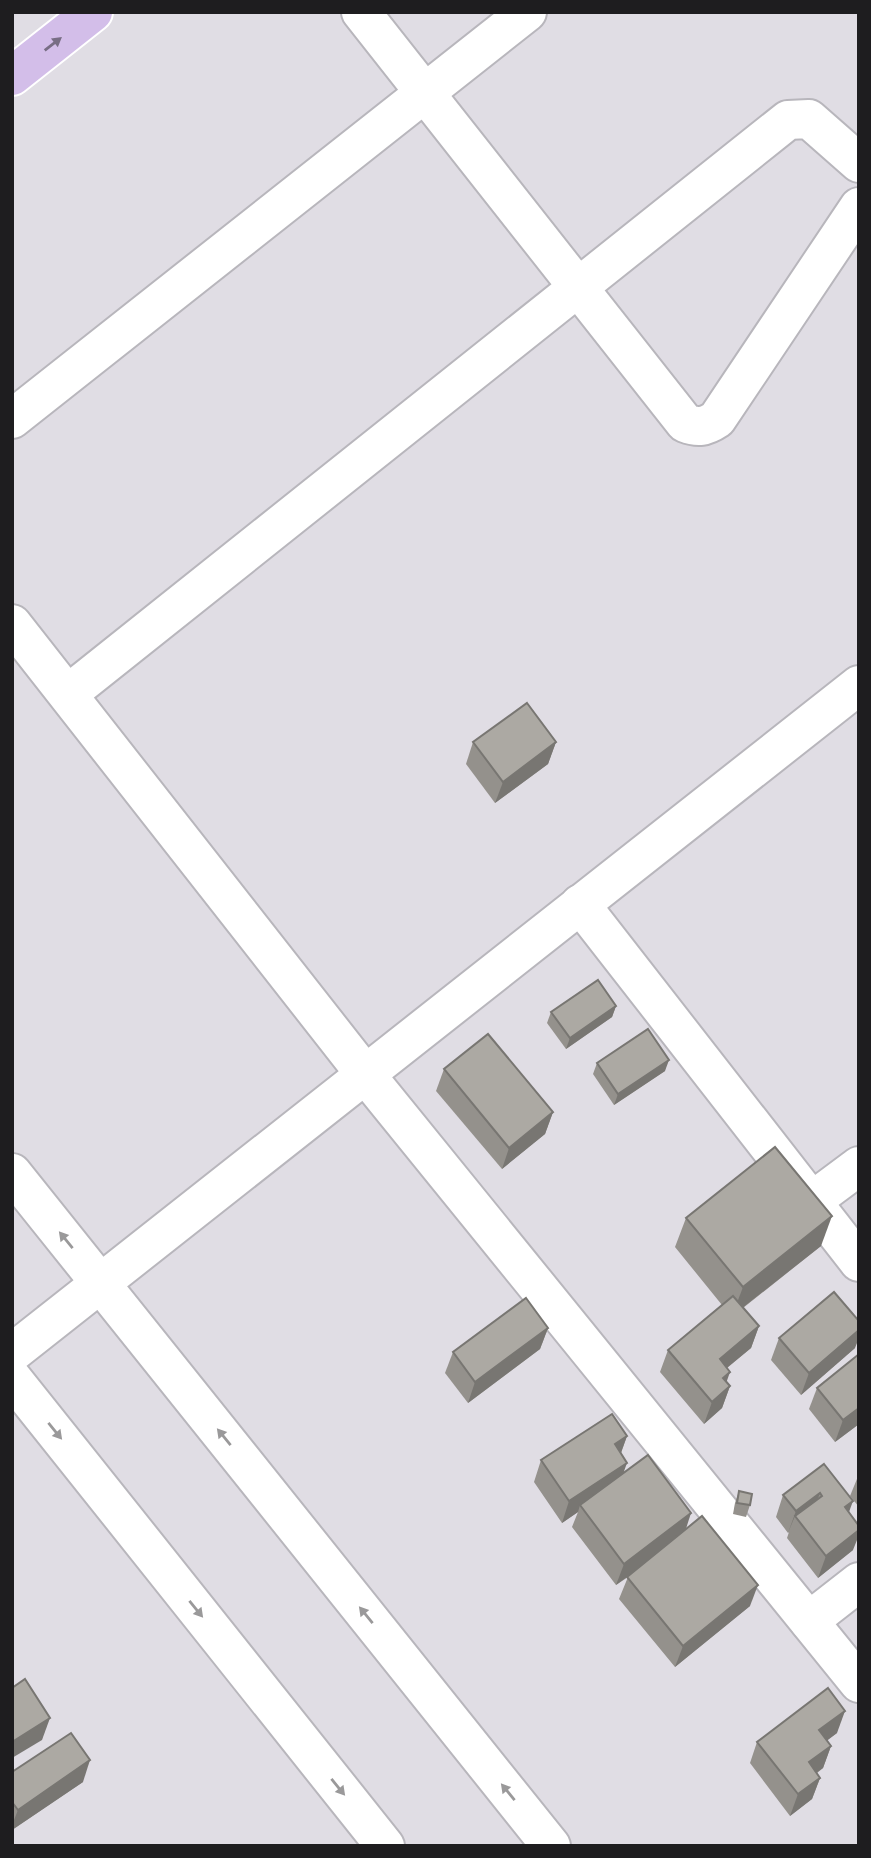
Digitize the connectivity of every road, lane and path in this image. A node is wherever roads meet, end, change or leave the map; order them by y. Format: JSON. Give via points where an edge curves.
{"nodes":[{"id":1,"x":93,"y":12,"type":"edge"},
{"id":2,"x":361,"y":12,"type":"edge"},
{"id":3,"x":527,"y":12,"type":"edge"},
{"id":4,"x":12,"y":76,"type":"edge"},
{"id":5,"x":425,"y":93,"type":"junction"},
{"id":6,"x":859,"y":163,"type":"edge"},
{"id":7,"x":859,"y":207,"type":"edge"},
{"id":8,"x":578,"y":287,"type":"junction"},
{"id":9,"x":12,"y":419,"type":"edge"},
{"id":10,"x":12,"y":624,"type":"edge"},
{"id":11,"x":859,"y":685,"type":"edge"},
{"id":12,"x":68,"y":694,"type":"junction"},
{"id":13,"x":580,"y":904,"type":"junction"},
{"id":14,"x":365,"y":1074,"type":"junction"},
{"id":15,"x":859,"y":1166,"type":"edge"},
{"id":16,"x":12,"y":1173,"type":"edge"},
{"id":17,"x":812,"y":1201,"type":"junction"},
{"id":18,"x":859,"y":1262,"type":"edge"},
{"id":19,"x":100,"y":1283,"type":"junction"},
{"id":20,"x":12,"y":1353,"type":"edge"},
{"id":21,"x":12,"y":1378,"type":"edge"},
{"id":22,"x":859,"y":1582,"type":"edge"},
{"id":23,"x":809,"y":1621,"type":"junction"},
{"id":24,"x":859,"y":1683,"type":"edge"},
{"id":25,"x":385,"y":1846,"type":"edge"},
{"id":26,"x":551,"y":1846,"type":"edge"}],
"edges":[{"from":4,"to":1,"type":"main road","one_way":true},
{"from":2,"to":5,"type":"street"},
{"from":3,"to":5,"type":"street"},
{"from":5,"to":8,"type":"street"},
{"from":5,"to":9,"type":"street"},
{"from":6,"to":8,"type":"street","via":[[809,119],[788,120]]},
{"from":7,"to":8,"type":"street","via":[[717,419],[707,426],[685,423]]},
{"from":8,"to":12,"type":"street"},
{"from":10,"to":12,"type":"street"},
{"from":11,"to":13,"type":"street"},
{"from":12,"to":14,"type":"street"},
{"from":13,"to":14,"type":"street"},
{"from":13,"to":17,"type":"street"},
{"from":14,"to":19,"type":"street"},
{"from":14,"to":23,"type":"street"},
{"from":15,"to":17,"type":"street"},
{"from":19,"to":16,"type":"street","one_way":true},
{"from":17,"to":18,"type":"street"},
{"from":19,"to":20,"type":"street"},
{"from":26,"to":19,"type":"street","one_way":true},
{"from":21,"to":25,"type":"street","one_way":true},
{"from":22,"to":23,"type":"street"},
{"from":23,"to":24,"type":"street"}]}
